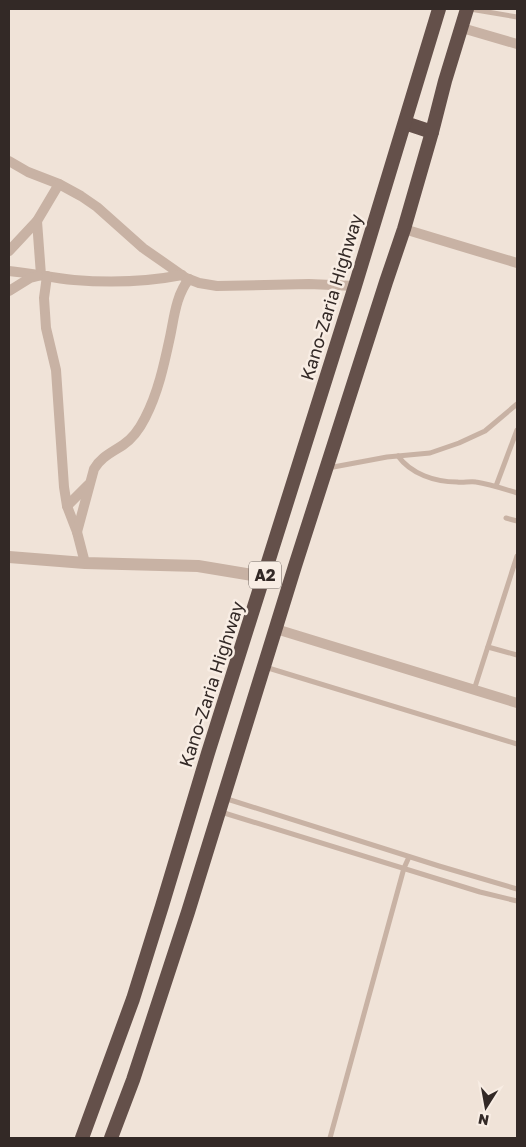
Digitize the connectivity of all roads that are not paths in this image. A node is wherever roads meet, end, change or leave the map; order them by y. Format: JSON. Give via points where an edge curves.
{"nodes":[{"id":1,"x":439,"y":9,"type":"edge"},
{"id":2,"x":469,"y":9,"type":"edge"},
{"id":3,"x":510,"y":9,"type":"edge"},
{"id":4,"x":508,"y":15,"type":"junction"},
{"id":5,"x":517,"y":17,"type":"edge"},
{"id":6,"x":462,"y":28,"type":"junction"},
{"id":7,"x":517,"y":44,"type":"edge"},
{"id":8,"x":405,"y":123,"type":"junction"},
{"id":9,"x":432,"y":132,"type":"junction"},
{"id":10,"x":9,"y":161,"type":"edge"},
{"id":11,"x":59,"y":184,"type":"junction"},
{"id":12,"x":37,"y":221,"type":"junction"},
{"id":13,"x":404,"y":229,"type":"junction"},
{"id":14,"x":9,"y":251,"type":"edge"},
{"id":15,"x":517,"y":263,"type":"edge"},
{"id":16,"x":9,"y":271,"type":"edge"},
{"id":17,"x":44,"y":275,"type":"junction"},
{"id":18,"x":185,"y":277,"type":"junction"},
{"id":19,"x":355,"y":286,"type":"junction"},
{"id":20,"x":9,"y":291,"type":"edge"},
{"id":21,"x":517,"y":404,"type":"edge"},
{"id":22,"x":517,"y":431,"type":"edge"},
{"id":23,"x":398,"y":456,"type":"junction"},
{"id":24,"x":327,"y":468,"type":"junction"},
{"id":25,"x":88,"y":485,"type":"junction"},
{"id":26,"x":496,"y":486,"type":"junction"},
{"id":27,"x":517,"y":493,"type":"edge"},
{"id":28,"x":67,"y":506,"type":"junction"},
{"id":29,"x":506,"y":518,"type":"dead end"},
{"id":30,"x":517,"y":521,"type":"edge"},
{"id":31,"x":77,"y":532,"type":"junction"},
{"id":32,"x":517,"y":556,"type":"edge"},
{"id":33,"x":9,"y":557,"type":"edge"},
{"id":34,"x":85,"y":563,"type":"junction"},
{"id":35,"x":514,"y":573,"type":"edge"},
{"id":36,"x":264,"y":578,"type":"junction"},
{"id":37,"x":276,"y":630,"type":"junction"},
{"id":38,"x":488,"y":647,"type":"junction"},
{"id":39,"x":517,"y":655,"type":"edge"},
{"id":40,"x":264,"y":667,"type":"junction"},
{"id":41,"x":474,"y":690,"type":"junction"},
{"id":42,"x":517,"y":703,"type":"edge"},
{"id":43,"x":517,"y":744,"type":"edge"},
{"id":44,"x":222,"y":805,"type":"junction"},
{"id":45,"x":409,"y":857,"type":"junction"},
{"id":46,"x":404,"y":868,"type":"junction"},
{"id":47,"x":517,"y":889,"type":"edge"},
{"id":48,"x":517,"y":900,"type":"edge"},
{"id":49,"x":82,"y":1138,"type":"edge"},
{"id":50,"x":111,"y":1138,"type":"edge"},
{"id":51,"x":330,"y":1138,"type":"edge"}],
"edges":[{"from":1,"to":8,"type":"highway","name":"Kano-Zaria Highway","number":"A2"},
{"from":2,"to":4,"type":"lane"},
{"from":2,"to":6,"type":"highway","number":"A2"},
{"from":3,"to":4,"type":"lane"},
{"from":4,"to":5,"type":"lane"},
{"from":6,"to":7,"type":"street"},
{"from":6,"to":9,"type":"highway","number":"A2"},
{"from":8,"to":9,"type":"highway"},
{"from":8,"to":19,"type":"highway","name":"Kano-Zaria Highway","number":"A2"},
{"from":9,"to":13,"type":"highway","number":"A2"},
{"from":10,"to":11,"type":"street"},
{"from":11,"to":12,"type":"street"},
{"from":11,"to":18,"type":"street","via":[[97,207],[143,248]]},
{"from":12,"to":14,"type":"street"},
{"from":12,"to":17,"type":"street"},
{"from":13,"to":15,"type":"street"},
{"from":13,"to":24,"type":"highway","number":"A2"},
{"from":16,"to":17,"type":"street"},
{"from":17,"to":18,"type":"street","via":[[113,282]]},
{"from":17,"to":20,"type":"street","via":[[30,278]]},
{"from":17,"to":28,"type":"street","via":[[46,328],[56,370]]},
{"from":18,"to":19,"type":"street","via":[[217,286]]},
{"from":18,"to":25,"type":"street","via":[[163,369],[149,410],[140,428],[125,444],[99,461]]},
{"from":19,"to":36,"type":"highway","name":"Kano-Zaria Highway","number":"A2"},
{"from":21,"to":23,"type":"lane","via":[[485,431],[459,443],[430,453]]},
{"from":22,"to":26,"type":"lane"},
{"from":23,"to":24,"type":"lane"},
{"from":23,"to":26,"type":"lane","via":[[419,474],[440,480]]},
{"from":24,"to":37,"type":"highway","number":"A2"},
{"from":25,"to":28,"type":"street"},
{"from":25,"to":31,"type":"street"},
{"from":26,"to":27,"type":"lane"},
{"from":28,"to":31,"type":"street"},
{"from":29,"to":30,"type":"lane"},
{"from":31,"to":34,"type":"street"},
{"from":32,"to":35,"type":"lane"},
{"from":33,"to":34,"type":"street"},
{"from":34,"to":36,"type":"street","via":[[198,566]]},
{"from":35,"to":38,"type":"lane"},
{"from":36,"to":49,"type":"highway","name":"Kano-Zaria Highway","number":"A2","via":[[133,999]]},
{"from":37,"to":40,"type":"highway","number":"A2"},
{"from":37,"to":41,"type":"street"},
{"from":38,"to":39,"type":"lane"},
{"from":38,"to":41,"type":"lane"},
{"from":40,"to":43,"type":"lane"},
{"from":40,"to":44,"type":"highway","number":"A2"},
{"from":41,"to":42,"type":"street"},
{"from":44,"to":45,"type":"lane"},
{"from":44,"to":46,"type":"lane"},
{"from":44,"to":50,"type":"highway","number":"A2","via":[[133,1080]]},
{"from":45,"to":46,"type":"lane"},
{"from":45,"to":47,"type":"lane"},
{"from":46,"to":48,"type":"lane"},
{"from":46,"to":51,"type":"lane"}]}
